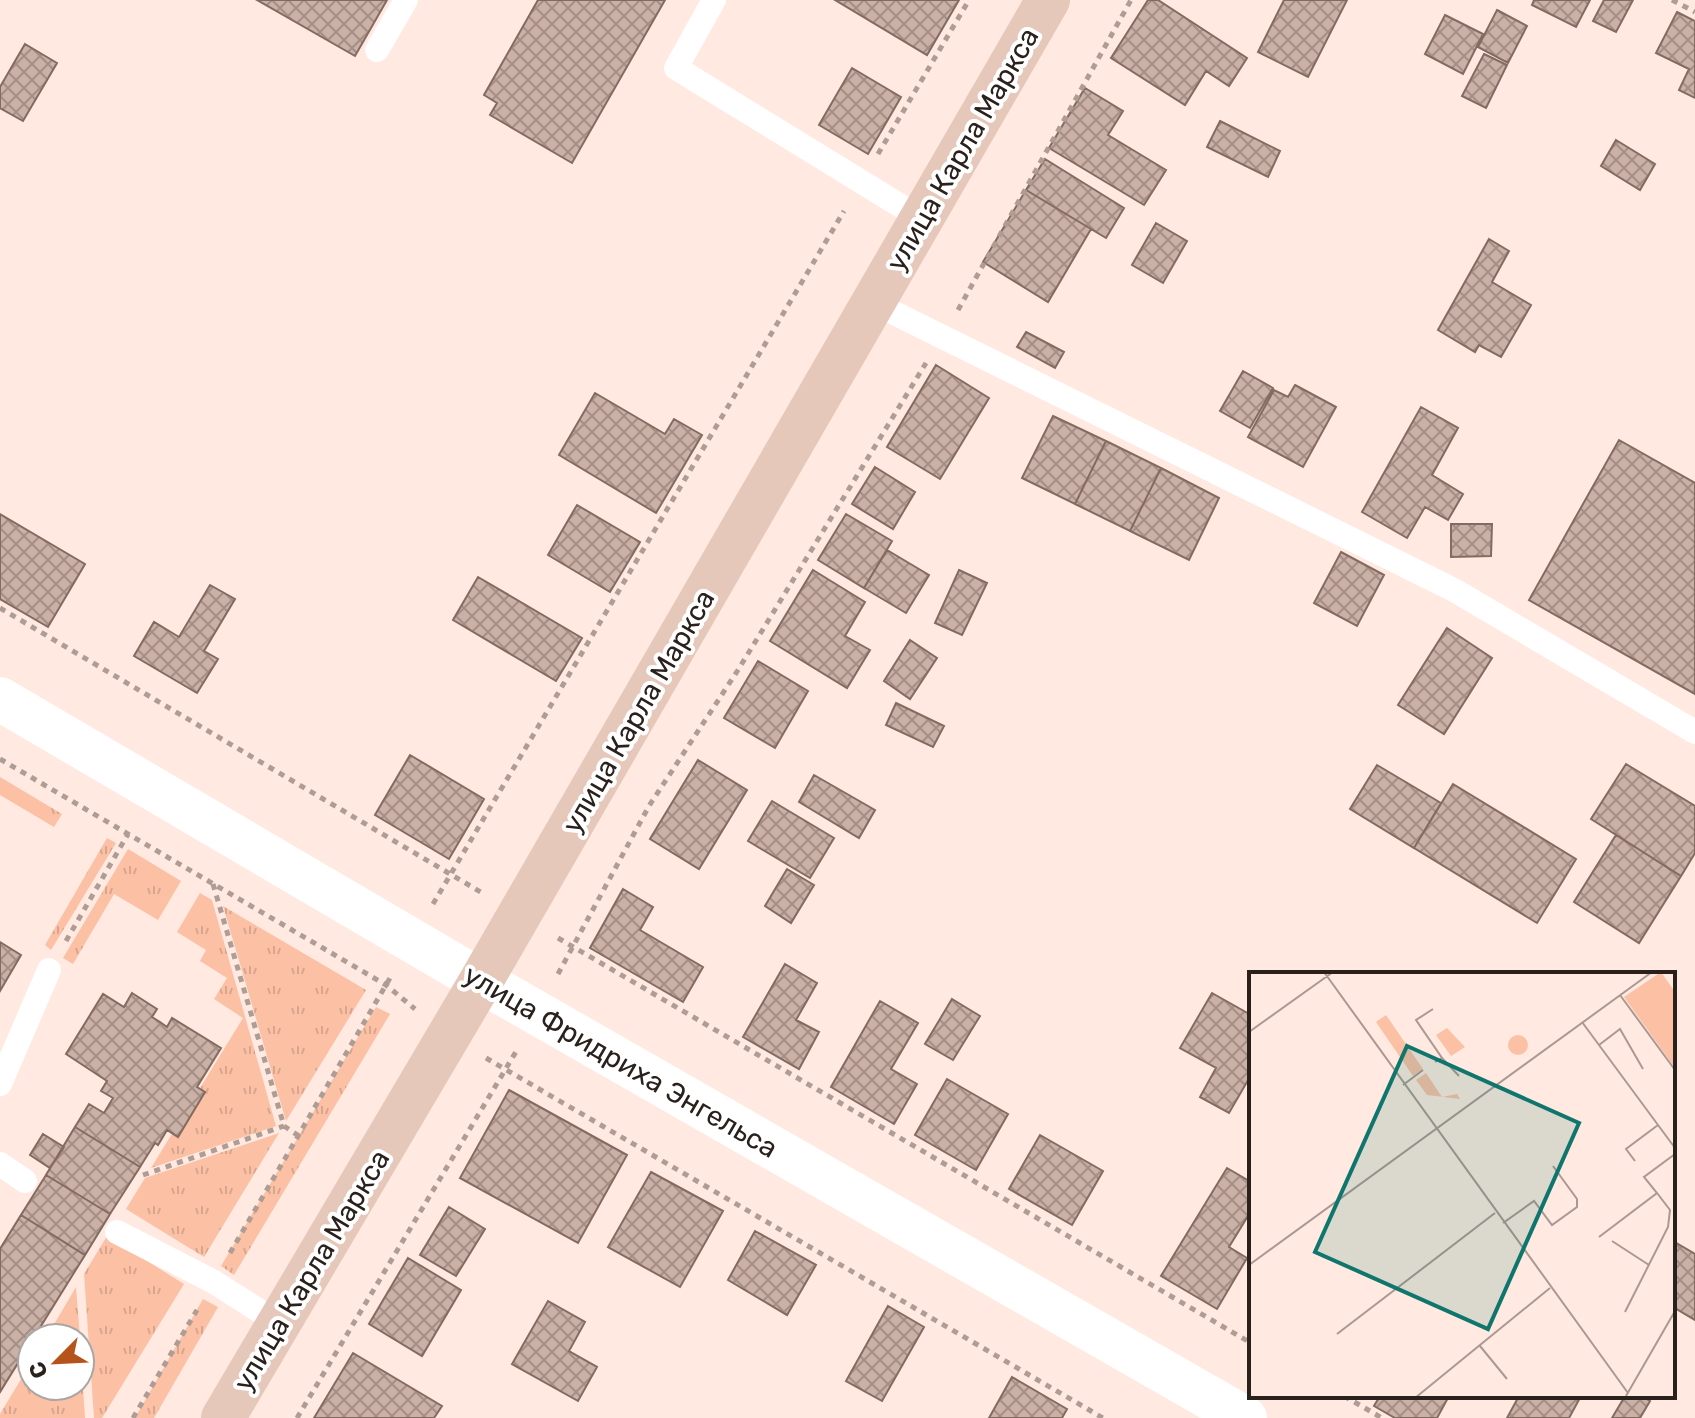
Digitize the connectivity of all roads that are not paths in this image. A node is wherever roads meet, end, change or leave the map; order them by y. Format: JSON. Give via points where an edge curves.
{"nodes":[{"id":1,"x":406,"y":0,"type":"edge"},
{"id":2,"x":714,"y":0,"type":"edge"},
{"id":3,"x":1048,"y":0,"type":"edge"},
{"id":4,"x":377,"y":50,"type":"dead end"},
{"id":5,"x":922,"y":219,"type":"junction"},
{"id":6,"x":874,"y":303,"type":"junction"},
{"id":7,"x":0,"y":699,"type":"edge"},
{"id":8,"x":1695,"y":732,"type":"edge"},
{"id":9,"x":49,"y":970,"type":"road end"},
{"id":10,"x":481,"y":981,"type":"junction"},
{"id":11,"x":0,"y":1084,"type":"edge"},
{"id":12,"x":0,"y":1164,"type":"edge"},
{"id":13,"x":25,"y":1181,"type":"dead end"},
{"id":14,"x":117,"y":1232,"type":"dead end"},
{"id":15,"x":280,"y":1324,"type":"junction"},
{"id":16,"x":223,"y":1418,"type":"edge"},
{"id":17,"x":1245,"y":1418,"type":"edge"}],
"edges":[{"from":1,"to":4,"type":"lane"},
{"from":2,"to":5,"type":"lane","via":[[676,68]]},
{"from":3,"to":5,"type":"main road","name":"улица Карла Маркса"},
{"from":5,"to":6,"type":"main road","name":"улица Карла Маркса"},
{"from":6,"to":8,"type":"lane","via":[[1454,590]]},
{"from":6,"to":10,"type":"main road","name":"улица Карла Маркса"},
{"from":7,"to":10,"type":"street","name":"улица Фридриха Энгельса"},
{"from":9,"to":11,"type":"lane"},
{"from":10,"to":15,"type":"main road","name":"улица Карла Маркса"},
{"from":10,"to":17,"type":"street","name":"улица Фридриха Энгельса"},
{"from":12,"to":13,"type":"lane"},
{"from":14,"to":15,"type":"lane","via":[[214,1282]]},
{"from":15,"to":16,"type":"main road","name":"улица Карла Маркса"}]}
